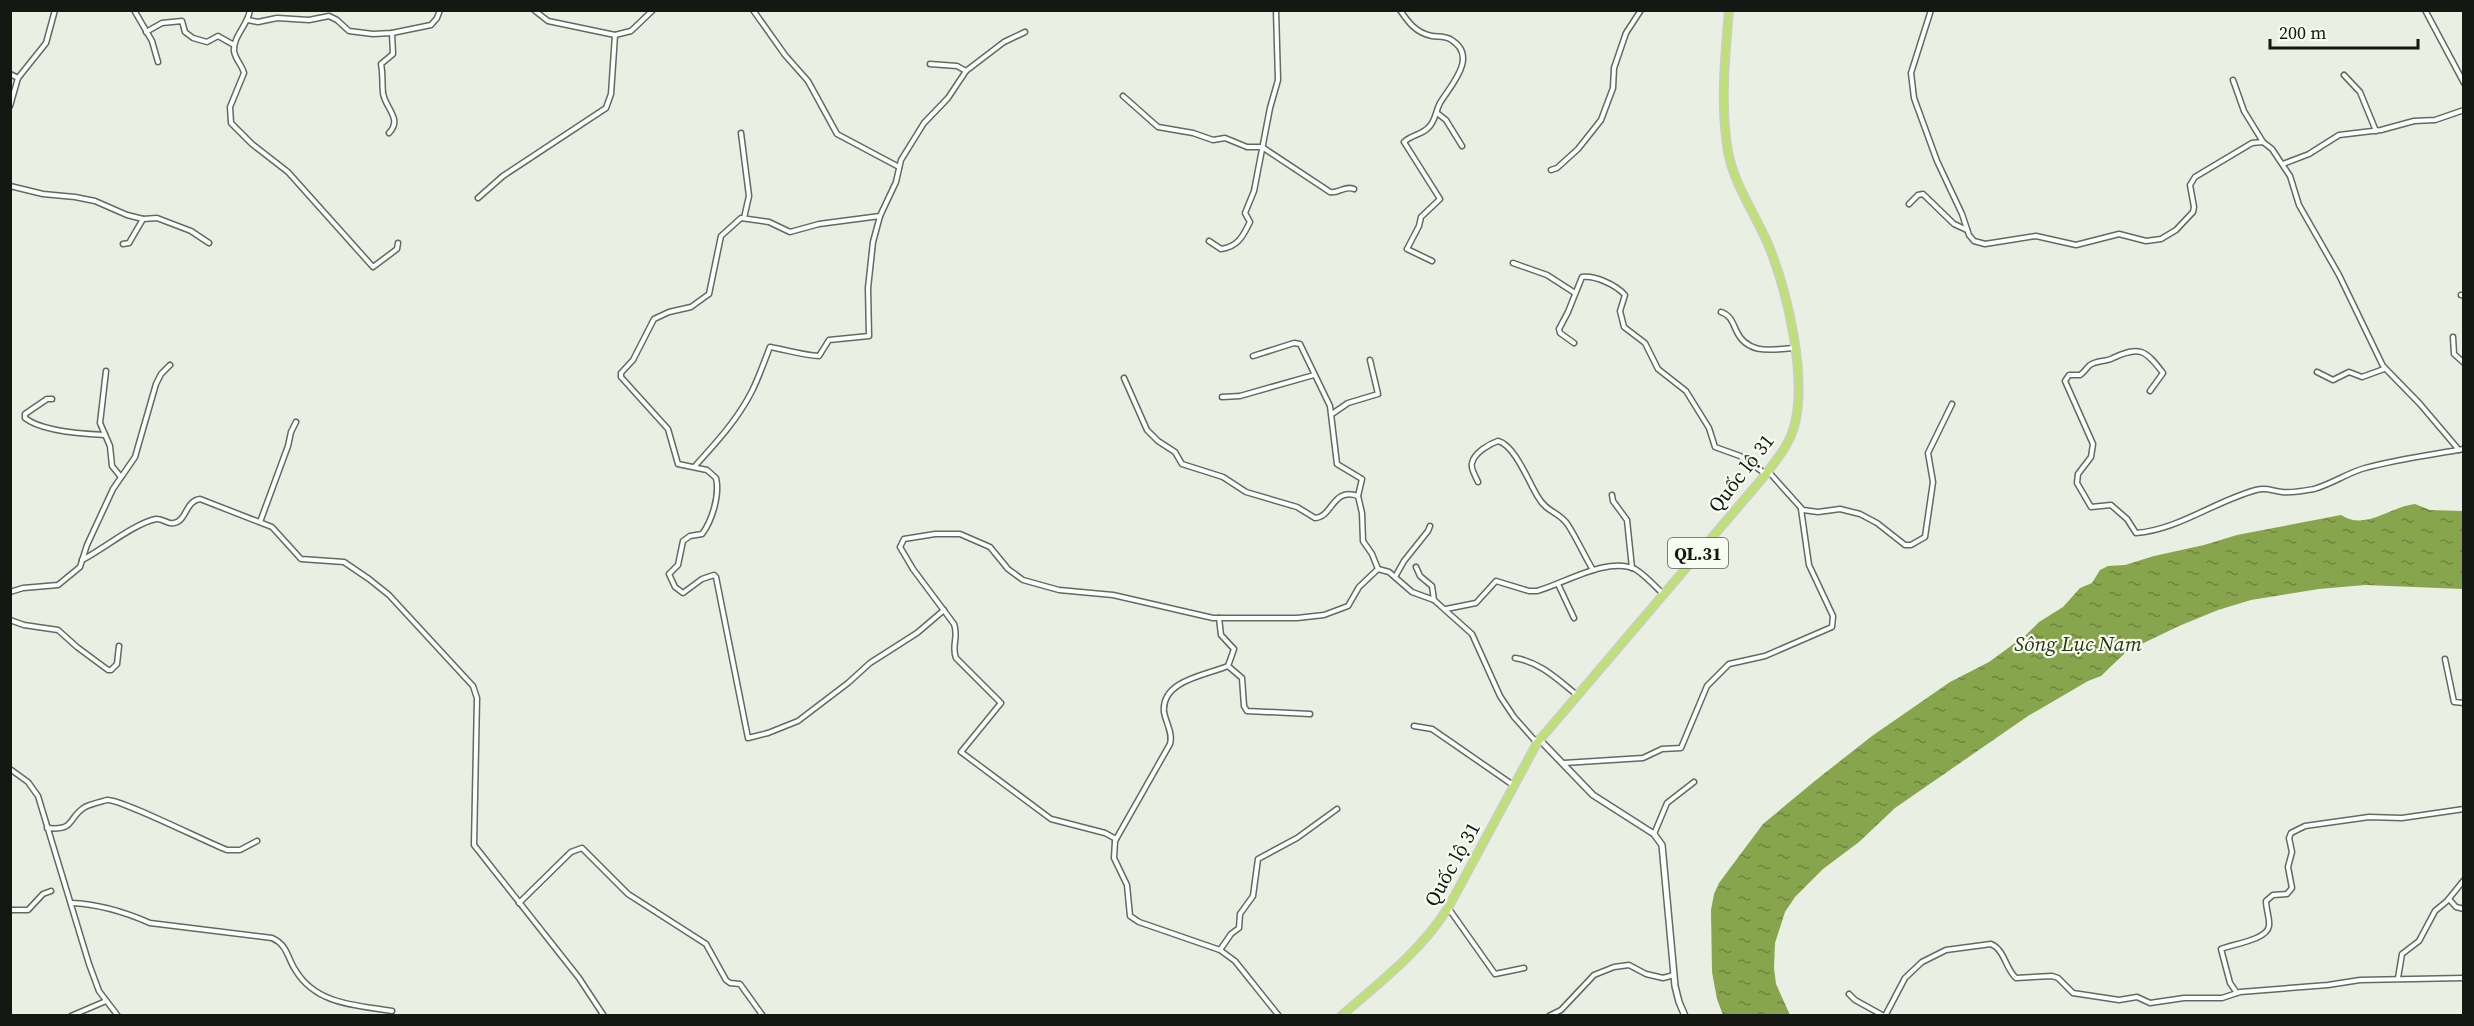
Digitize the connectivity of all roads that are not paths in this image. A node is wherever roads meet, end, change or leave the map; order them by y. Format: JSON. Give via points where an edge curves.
{"nodes":[{"id":1,"x":55,"y":10,"type":"edge"},
{"id":2,"x":134,"y":10,"type":"edge"},
{"id":3,"x":250,"y":10,"type":"edge"},
{"id":4,"x":440,"y":10,"type":"edge"},
{"id":5,"x":534,"y":10,"type":"edge"},
{"id":6,"x":653,"y":10,"type":"edge"},
{"id":7,"x":753,"y":10,"type":"edge"},
{"id":8,"x":1276,"y":10,"type":"edge"},
{"id":9,"x":1400,"y":10,"type":"edge"},
{"id":10,"x":1641,"y":10,"type":"edge"},
{"id":11,"x":1729,"y":10,"type":"edge"},
{"id":12,"x":1931,"y":10,"type":"edge"},
{"id":13,"x":2425,"y":10,"type":"edge"},
{"id":14,"x":248,"y":20,"type":"junction"},
{"id":15,"x":146,"y":32,"type":"junction"},
{"id":16,"x":1025,"y":32,"type":"dead end"},
{"id":17,"x":392,"y":33,"type":"junction"},
{"id":18,"x":615,"y":35,"type":"junction"},
{"id":19,"x":234,"y":45,"type":"junction"},
{"id":20,"x":158,"y":62,"type":"dead end"},
{"id":21,"x":930,"y":64,"type":"dead end"},
{"id":22,"x":966,"y":71,"type":"junction"},
{"id":23,"x":10,"y":74,"type":"edge"},
{"id":24,"x":2344,"y":75,"type":"dead end"},
{"id":25,"x":18,"y":78,"type":"junction"},
{"id":26,"x":2233,"y":80,"type":"dead end"},
{"id":27,"x":2463,"y":83,"type":"edge"},
{"id":28,"x":1123,"y":96,"type":"dead end"},
{"id":29,"x":10,"y":106,"type":"edge"},
{"id":30,"x":2463,"y":110,"type":"edge"},
{"id":31,"x":1437,"y":113,"type":"junction"},
{"id":32,"x":2376,"y":131,"type":"junction"},
{"id":33,"x":389,"y":133,"type":"dead end"},
{"id":34,"x":741,"y":133,"type":"dead end"},
{"id":35,"x":2263,"y":142,"type":"junction"},
{"id":36,"x":1462,"y":146,"type":"dead end"},
{"id":37,"x":1262,"y":147,"type":"junction"},
{"id":38,"x":2283,"y":164,"type":"junction"},
{"id":39,"x":899,"y":167,"type":"junction"},
{"id":40,"x":1551,"y":170,"type":"dead end"},
{"id":41,"x":10,"y":186,"type":"edge"},
{"id":42,"x":1354,"y":189,"type":"dead end"},
{"id":43,"x":478,"y":198,"type":"dead end"},
{"id":44,"x":1909,"y":204,"type":"dead end"},
{"id":45,"x":880,"y":216,"type":"junction"},
{"id":46,"x":744,"y":218,"type":"junction"},
{"id":47,"x":142,"y":219,"type":"junction"},
{"id":48,"x":1968,"y":231,"type":"junction"},
{"id":49,"x":1209,"y":240,"type":"dead end"},
{"id":50,"x":209,"y":243,"type":"dead end"},
{"id":51,"x":398,"y":243,"type":"dead end"},
{"id":52,"x":123,"y":244,"type":"dead end"},
{"id":53,"x":1432,"y":261,"type":"dead end"},
{"id":54,"x":1514,"y":263,"type":"dead end"},
{"id":55,"x":1575,"y":293,"type":"junction"},
{"id":56,"x":1721,"y":312,"type":"dead end"},
{"id":57,"x":2452,"y":337,"type":"dead end"},
{"id":58,"x":1574,"y":343,"type":"dead end"},
{"id":59,"x":1794,"y":348,"type":"junction"},
{"id":60,"x":1253,"y":356,"type":"dead end"},
{"id":61,"x":1370,"y":360,"type":"dead end"},
{"id":62,"x":2463,"y":363,"type":"edge"},
{"id":63,"x":170,"y":365,"type":"dead end"},
{"id":64,"x":2385,"y":368,"type":"junction"},
{"id":65,"x":106,"y":371,"type":"dead end"},
{"id":66,"x":2317,"y":372,"type":"dead end"},
{"id":67,"x":1314,"y":375,"type":"junction"},
{"id":68,"x":1124,"y":378,"type":"dead end"},
{"id":69,"x":2150,"y":391,"type":"dead end"},
{"id":70,"x":1222,"y":397,"type":"dead end"},
{"id":71,"x":52,"y":399,"type":"dead end"},
{"id":72,"x":1952,"y":404,"type":"dead end"},
{"id":73,"x":1332,"y":414,"type":"junction"},
{"id":74,"x":296,"y":423,"type":"dead end"},
{"id":75,"x":105,"y":435,"type":"junction"},
{"id":76,"x":2461,"y":450,"type":"edge"},
{"id":77,"x":695,"y":466,"type":"junction"},
{"id":78,"x":1767,"y":472,"type":"junction"},
{"id":79,"x":121,"y":477,"type":"junction"},
{"id":80,"x":1478,"y":482,"type":"dead end"},
{"id":81,"x":1612,"y":495,"type":"dead end"},
{"id":82,"x":1358,"y":496,"type":"junction"},
{"id":83,"x":1801,"y":509,"type":"junction"},
{"id":84,"x":260,"y":522,"type":"junction"},
{"id":85,"x":1430,"y":526,"type":"dead end"},
{"id":86,"x":82,"y":560,"type":"junction"},
{"id":87,"x":1416,"y":567,"type":"dead end"},
{"id":88,"x":1632,"y":568,"type":"junction"},
{"id":89,"x":1378,"y":569,"type":"junction"},
{"id":90,"x":1593,"y":570,"type":"junction"},
{"id":91,"x":1395,"y":578,"type":"junction"},
{"id":92,"x":1558,"y":584,"type":"junction"},
{"id":93,"x":10,"y":592,"type":"edge"},
{"id":94,"x":1663,"y":594,"type":"junction"},
{"id":95,"x":1434,"y":600,"type":"junction"},
{"id":96,"x":1445,"y":609,"type":"junction"},
{"id":97,"x":944,"y":610,"type":"junction"},
{"id":98,"x":1219,"y":618,"type":"junction"},
{"id":99,"x":1574,"y":618,"type":"dead end"},
{"id":100,"x":10,"y":620,"type":"edge"},
{"id":101,"x":119,"y":646,"type":"dead end"},
{"id":102,"x":1515,"y":658,"type":"dead end"},
{"id":103,"x":2445,"y":659,"type":"dead end"},
{"id":104,"x":1228,"y":666,"type":"junction"},
{"id":105,"x":1577,"y":694,"type":"junction"},
{"id":106,"x":2463,"y":703,"type":"edge"},
{"id":107,"x":1310,"y":714,"type":"dead end"},
{"id":108,"x":1414,"y":726,"type":"dead end"},
{"id":109,"x":1538,"y":741,"type":"junction"},
{"id":110,"x":1563,"y":764,"type":"junction"},
{"id":111,"x":10,"y":770,"type":"edge"},
{"id":112,"x":1694,"y":782,"type":"dead end"},
{"id":113,"x":1513,"y":784,"type":"junction"},
{"id":114,"x":1337,"y":809,"type":"dead end"},
{"id":115,"x":2463,"y":809,"type":"edge"},
{"id":116,"x":47,"y":828,"type":"junction"},
{"id":117,"x":1654,"y":834,"type":"junction"},
{"id":118,"x":1116,"y":839,"type":"junction"},
{"id":119,"x":257,"y":841,"type":"dead end"},
{"id":120,"x":2463,"y":880,"type":"edge"},
{"id":121,"x":51,"y":891,"type":"dead end"},
{"id":122,"x":2449,"y":899,"type":"junction"},
{"id":123,"x":71,"y":903,"type":"junction"},
{"id":124,"x":519,"y":903,"type":"junction"},
{"id":125,"x":1448,"y":908,"type":"junction"},
{"id":126,"x":2463,"y":909,"type":"edge"},
{"id":127,"x":10,"y":910,"type":"edge"},
{"id":128,"x":1220,"y":950,"type":"junction"},
{"id":129,"x":1524,"y":968,"type":"dead end"},
{"id":130,"x":1674,"y":975,"type":"junction"},
{"id":131,"x":2398,"y":978,"type":"junction"},
{"id":132,"x":2463,"y":978,"type":"edge"},
{"id":133,"x":2237,"y":993,"type":"junction"},
{"id":134,"x":1850,"y":994,"type":"dead end"},
{"id":135,"x":106,"y":1001,"type":"junction"},
{"id":136,"x":392,"y":1011,"type":"dead end"},
{"id":137,"x":1559,"y":1013,"type":"edge"},
{"id":138,"x":71,"y":1016,"type":"edge"},
{"id":139,"x":118,"y":1016,"type":"edge"},
{"id":140,"x":604,"y":1016,"type":"edge"},
{"id":141,"x":763,"y":1016,"type":"edge"},
{"id":142,"x":1279,"y":1016,"type":"edge"},
{"id":143,"x":1341,"y":1016,"type":"edge"},
{"id":144,"x":1549,"y":1016,"type":"edge"},
{"id":145,"x":1685,"y":1016,"type":"edge"},
{"id":146,"x":1885,"y":1016,"type":"edge"}],
"edges":[{"from":1,"to":25,"type":"street","via":[[46,43]]},
{"from":2,"to":15,"type":"street"},
{"from":3,"to":14,"type":"street"},
{"from":4,"to":17,"type":"street","via":[[431,25]]},
{"from":5,"to":18,"type":"street","via":[[548,21]]},
{"from":6,"to":18,"type":"street","via":[[631,31]]},
{"from":7,"to":39,"type":"street","via":[[808,81],[837,135]]},
{"from":8,"to":37,"type":"street","via":[[1278,80]]},
{"from":9,"to":31,"type":"street","via":[[1417,30],[1450,39],[1462,53],[1458,79],[1439,104]]},
{"from":10,"to":40,"type":"street","via":[[1626,33],[1601,120],[1578,149]]},
{"from":11,"to":59,"type":"highway","name":"Quốc lộ 31","number":"QL.31","via":[[1723,89],[1728,151],[1780,277]]},
{"from":12,"to":48,"type":"street","via":[[1911,82],[1918,115]]},
{"from":13,"to":27,"type":"street"},
{"from":14,"to":17,"type":"street","via":[[309,21],[328,16],[353,32]]},
{"from":14,"to":19,"type":"street"},
{"from":15,"to":19,"type":"street","via":[[162,23],[182,21],[185,32],[193,38],[207,42],[218,36]]},
{"from":15,"to":20,"type":"street"},
{"from":16,"to":22,"type":"street","via":[[1004,42]]},
{"from":17,"to":33,"type":"street","via":[[393,54],[381,64],[383,92],[394,122]]},
{"from":18,"to":43,"type":"street","via":[[611,94],[606,108],[503,176]]},
{"from":19,"to":51,"type":"street","via":[[244,73],[230,107],[231,123],[288,172],[374,267],[397,249]]},
{"from":21,"to":22,"type":"street","via":[[957,66]]},
{"from":22,"to":39,"type":"street","via":[[924,123]]},
{"from":23,"to":25,"type":"street"},
{"from":24,"to":32,"type":"street","via":[[2360,92]]},
{"from":25,"to":29,"type":"street"},
{"from":26,"to":35,"type":"street","via":[[2242,106]]},
{"from":28,"to":37,"type":"street","via":[[1158,127]]},
{"from":30,"to":32,"type":"street","via":[[2444,118]]},
{"from":31,"to":36,"type":"street"},
{"from":31,"to":53,"type":"street","via":[[1426,130],[1404,144],[1440,199],[1421,217],[1407,249]]},
{"from":32,"to":38,"type":"street","via":[[2336,136],[2309,154]]},
{"from":34,"to":46,"type":"street","via":[[749,196]]},
{"from":35,"to":38,"type":"street"},
{"from":35,"to":48,"type":"street","via":[[2252,143],[2195,177],[2190,185],[2193,212],[2161,239],[2146,241],[2119,234],[2076,245],[2036,236],[1982,244],[1972,239]]},
{"from":37,"to":42,"type":"street","via":[[1330,192]]},
{"from":37,"to":49,"type":"street","via":[[1254,191],[1245,213],[1250,222],[1242,238],[1224,249]]},
{"from":38,"to":64,"type":"street","via":[[2299,204]]},
{"from":39,"to":45,"type":"street"},
{"from":41,"to":47,"type":"street","via":[[47,195],[75,196]]},
{"from":44,"to":48,"type":"street","via":[[1923,194],[1954,224]]},
{"from":45,"to":46,"type":"street","via":[[790,232],[769,222]]},
{"from":45,"to":77,"type":"street","via":[[871,260],[869,336],[829,340],[819,356],[770,348],[752,391],[719,440]]},
{"from":46,"to":77,"type":"street","via":[[721,236],[709,294],[691,307],[654,319],[633,360],[621,372],[622,380],[668,429],[678,464]]},
{"from":47,"to":50,"type":"street","via":[[157,219],[191,231]]},
{"from":47,"to":52,"type":"street","via":[[129,243]]},
{"from":54,"to":55,"type":"street","via":[[1546,275]]},
{"from":55,"to":58,"type":"street","via":[[1558,330]]},
{"from":55,"to":78,"type":"street","via":[[1583,276],[1621,291],[1624,327],[1645,343],[1658,369],[1689,396],[1709,428],[1715,447]]},
{"from":56,"to":59,"type":"street","via":[[1728,315],[1741,338],[1752,348]]},
{"from":57,"to":62,"type":"street","via":[[2454,354]]},
{"from":59,"to":78,"type":"highway","name":"Quốc lộ 31","number":"QL.31","via":[[1798,385],[1794,427]]},
{"from":60,"to":67,"type":"street","via":[[1297,343]]},
{"from":61,"to":73,"type":"street","via":[[1378,394],[1348,403]]},
{"from":63,"to":79,"type":"street","via":[[156,384],[135,457]]},
{"from":64,"to":66,"type":"street","via":[[2362,377],[2349,372],[2332,380]]},
{"from":64,"to":76,"type":"street"},
{"from":65,"to":75,"type":"street","via":[[100,423]]},
{"from":67,"to":70,"type":"street","via":[[1240,396]]},
{"from":67,"to":73,"type":"street","via":[[1327,396]]},
{"from":68,"to":82,"type":"street","via":[[1147,430],[1186,466],[1223,477],[1246,492],[1297,507],[1315,518],[1326,514],[1338,498]]},
{"from":69,"to":76,"type":"street","via":[[2163,372],[2139,351],[2119,353],[2091,365],[2083,374],[2069,375],[2064,382],[2093,444],[2091,457],[2078,474],[2077,483],[2089,505],[2111,505],[2138,534],[2178,525],[2193,514],[2256,490],[2295,492],[2391,460]]},
{"from":71,"to":75,"type":"street","via":[[25,414],[25,418],[37,426]]},
{"from":72,"to":83,"type":"street","via":[[1928,453],[1933,482],[1925,537],[1905,545],[1860,514],[1840,509]]},
{"from":73,"to":82,"type":"street","via":[[1336,462],[1362,479]]},
{"from":74,"to":84,"type":"street"},
{"from":75,"to":79,"type":"street","via":[[112,466]]},
{"from":77,"to":97,"type":"street","via":[[716,478],[716,497],[704,532],[683,541],[678,564],[670,577],[682,593],[708,576],[716,577],[748,738],[798,721]]},
{"from":78,"to":83,"type":"street"},
{"from":78,"to":94,"type":"highway","name":"Quốc lộ 31","number":"QL.31"},
{"from":79,"to":86,"type":"street","via":[[88,540]]},
{"from":80,"to":90,"type":"street","via":[[1473,461],[1488,445],[1498,441],[1505,444],[1544,505],[1568,525]]},
{"from":81,"to":88,"type":"street","via":[[1627,520]]},
{"from":82,"to":89,"type":"street","via":[[1363,541]]},
{"from":83,"to":110,"type":"street","via":[[1809,565],[1833,616],[1832,627],[1768,655],[1729,664],[1707,686],[1681,748],[1662,749],[1643,758]]},
{"from":84,"to":86,"type":"street","via":[[208,500],[196,499],[177,522],[154,520]]},
{"from":84,"to":124,"type":"street","via":[[279,533],[299,558],[344,562],[369,579],[471,682],[477,698],[474,845]]},
{"from":85,"to":91,"type":"street"},
{"from":86,"to":93,"type":"street","via":[[58,585]]},
{"from":87,"to":95,"type":"street","via":[[1432,586]]},
{"from":88,"to":90,"type":"street"},
{"from":88,"to":94,"type":"street"},
{"from":89,"to":91,"type":"street"},
{"from":89,"to":98,"type":"street","via":[[1359,587],[1348,606],[1329,614]]},
{"from":90,"to":92,"type":"street"},
{"from":91,"to":95,"type":"street","via":[[1412,592]]},
{"from":92,"to":96,"type":"street","via":[[1533,591],[1496,581],[1476,603]]},
{"from":92,"to":99,"type":"street"},
{"from":94,"to":105,"type":"highway","name":"Quốc lộ 31","number":"QL.31"},
{"from":95,"to":96,"type":"street"},
{"from":96,"to":109,"type":"street","via":[[1472,634],[1500,696]]},
{"from":97,"to":98,"type":"street","via":[[902,550],[900,544],[904,540],[960,534],[987,545],[1013,574],[1030,582]]},
{"from":97,"to":118,"type":"street","via":[[957,631],[956,658],[1001,703],[961,752],[1051,819]]},
{"from":98,"to":104,"type":"street","via":[[1221,634],[1234,649]]},
{"from":100,"to":101,"type":"street","via":[[58,630],[108,670],[117,664]]},
{"from":102,"to":105,"type":"street","via":[[1532,660]]},
{"from":103,"to":106,"type":"street","via":[[2454,702]]},
{"from":104,"to":107,"type":"street","via":[[1242,678],[1247,711]]},
{"from":104,"to":118,"type":"street","via":[[1183,681],[1169,696],[1164,708],[1170,744]]},
{"from":105,"to":109,"type":"highway","name":"Quốc lộ 31","number":"QL.31"},
{"from":108,"to":113,"type":"street","via":[[1432,729]]},
{"from":109,"to":110,"type":"street"},
{"from":109,"to":113,"type":"highway","name":"Quốc lộ 31","number":"QL.31"},
{"from":110,"to":117,"type":"street","via":[[1593,795]]},
{"from":111,"to":116,"type":"street","via":[[36,791]]},
{"from":112,"to":117,"type":"street","via":[[1667,802]]},
{"from":113,"to":125,"type":"highway","name":"Quốc lộ 31","number":"QL.31"},
{"from":114,"to":128,"type":"street","via":[[1297,838],[1258,859],[1253,896],[1240,914],[1239,928]]},
{"from":115,"to":133,"type":"street","via":[[2402,818],[2368,817],[2305,826],[2291,833],[2288,867],[2292,888],[2287,894],[2267,899],[2268,931],[2221,949],[2230,983]]},
{"from":116,"to":119,"type":"street","via":[[67,826],[84,808],[109,800],[227,850],[240,850]]},
{"from":116,"to":123,"type":"street"},
{"from":117,"to":130,"type":"street","via":[[1663,849]]},
{"from":118,"to":128,"type":"street","via":[[1114,858],[1127,885],[1130,916]]},
{"from":120,"to":122,"type":"street"},
{"from":121,"to":127,"type":"street","via":[[28,910]]},
{"from":122,"to":126,"type":"street"},
{"from":122,"to":131,"type":"street","via":[[2435,911],[2419,941],[2402,954]]},
{"from":123,"to":135,"type":"street","via":[[89,964]]},
{"from":123,"to":136,"type":"street","via":[[105,907],[150,922],[272,938],[286,948],[294,969],[315,991],[344,1004]]},
{"from":124,"to":140,"type":"street"},
{"from":124,"to":141,"type":"street","via":[[571,852],[582,848],[628,894],[706,944],[726,980],[740,984]]},
{"from":125,"to":129,"type":"street","via":[[1495,974]]},
{"from":125,"to":143,"type":"highway","name":"Quốc lộ 31","number":"QL.31","via":[[1414,952]]},
{"from":128,"to":142,"type":"street","via":[[1245,972]]},
{"from":130,"to":137,"type":"street","via":[[1663,978],[1629,965],[1614,967],[1587,980]]},
{"from":130,"to":145,"type":"street"},
{"from":131,"to":132,"type":"street"},
{"from":131,"to":133,"type":"street"},
{"from":133,"to":146,"type":"street","via":[[2222,998],[2150,1003],[2137,997],[2120,1000],[2073,993],[2056,976],[2014,977],[2000,951],[1991,944],[1946,950],[1922,962],[1905,978]]},
{"from":134,"to":146,"type":"street"},
{"from":135,"to":138,"type":"street"},
{"from":135,"to":139,"type":"street"},
{"from":137,"to":144,"type":"street"}]}
